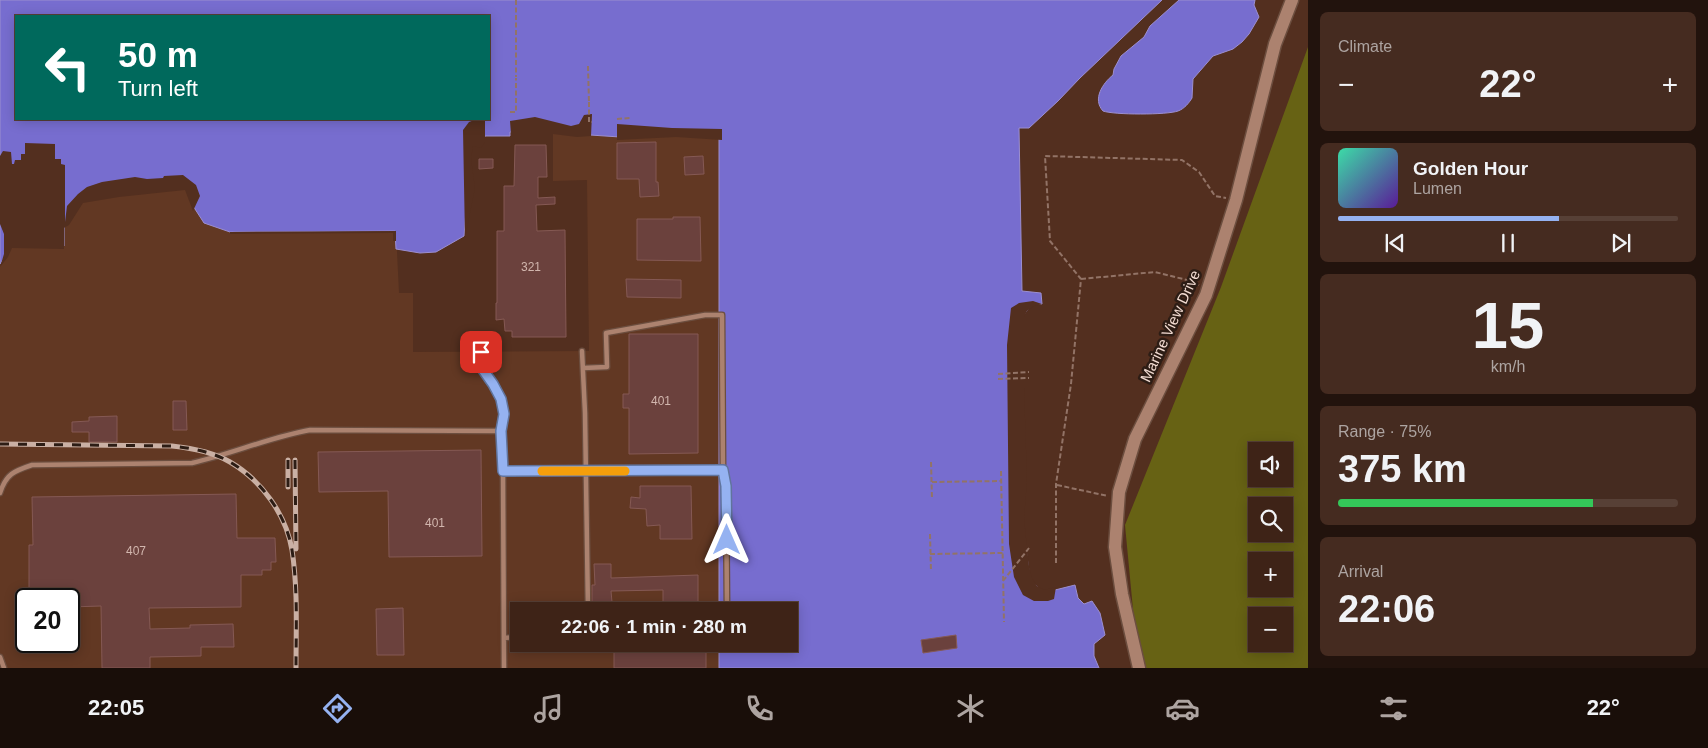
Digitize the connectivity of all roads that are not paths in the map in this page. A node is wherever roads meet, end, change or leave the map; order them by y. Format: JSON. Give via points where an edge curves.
{"nodes":[{"id":1,"x":1292,"y":0,"type":"edge"},
{"id":2,"x":582,"y":351,"type":"dead end"},
{"id":3,"x":481,"y":352,"type":"dead end"},
{"id":4,"x":583,"y":368,"type":"junction"},
{"id":5,"x":501,"y":431,"type":"junction"},
{"id":6,"x":723,"y":470,"type":"junction"},
{"id":7,"x":503,"y":471,"type":"junction"},
{"id":8,"x":586,"y":471,"type":"junction"},
{"id":9,"x":0,"y":493,"type":"edge"},
{"id":10,"x":588,"y":602,"type":"edge"},
{"id":11,"x":727,"y":602,"type":"edge"},
{"id":12,"x":504,"y":638,"type":"junction"},
{"id":13,"x":510,"y":638,"type":"edge"},
{"id":14,"x":0,"y":657,"type":"edge"},
{"id":15,"x":4,"y":668,"type":"edge"},
{"id":16,"x":504,"y":668,"type":"edge"},
{"id":17,"x":1139,"y":668,"type":"edge"}],
"edges":[{"from":1,"to":17,"type":"main road","name":"Marine View Drive","via":[[1275,44],[1236,200],[1207,290],[1138,433],[1118,498],[1115,547]]},
{"from":2,"to":4,"type":"lane"},
{"from":3,"to":5,"type":"lane","via":[[481,367],[501,399],[504,414]]},
{"from":4,"to":6,"type":"lane","via":[[607,367],[606,333],[705,315],[722,315]]},
{"from":4,"to":8,"type":"lane"},
{"from":5,"to":7,"type":"lane"},
{"from":5,"to":9,"type":"lane","via":[[310,430],[192,463],[32,465],[14,471],[3,482]]},
{"from":6,"to":8,"type":"lane"},
{"from":6,"to":11,"type":"lane","via":[[726,486]]},
{"from":7,"to":8,"type":"lane"},
{"from":7,"to":12,"type":"lane"},
{"from":8,"to":10,"type":"lane"},
{"from":12,"to":13,"type":"lane"},
{"from":12,"to":16,"type":"lane"},
{"from":14,"to":15,"type":"lane"}]}
